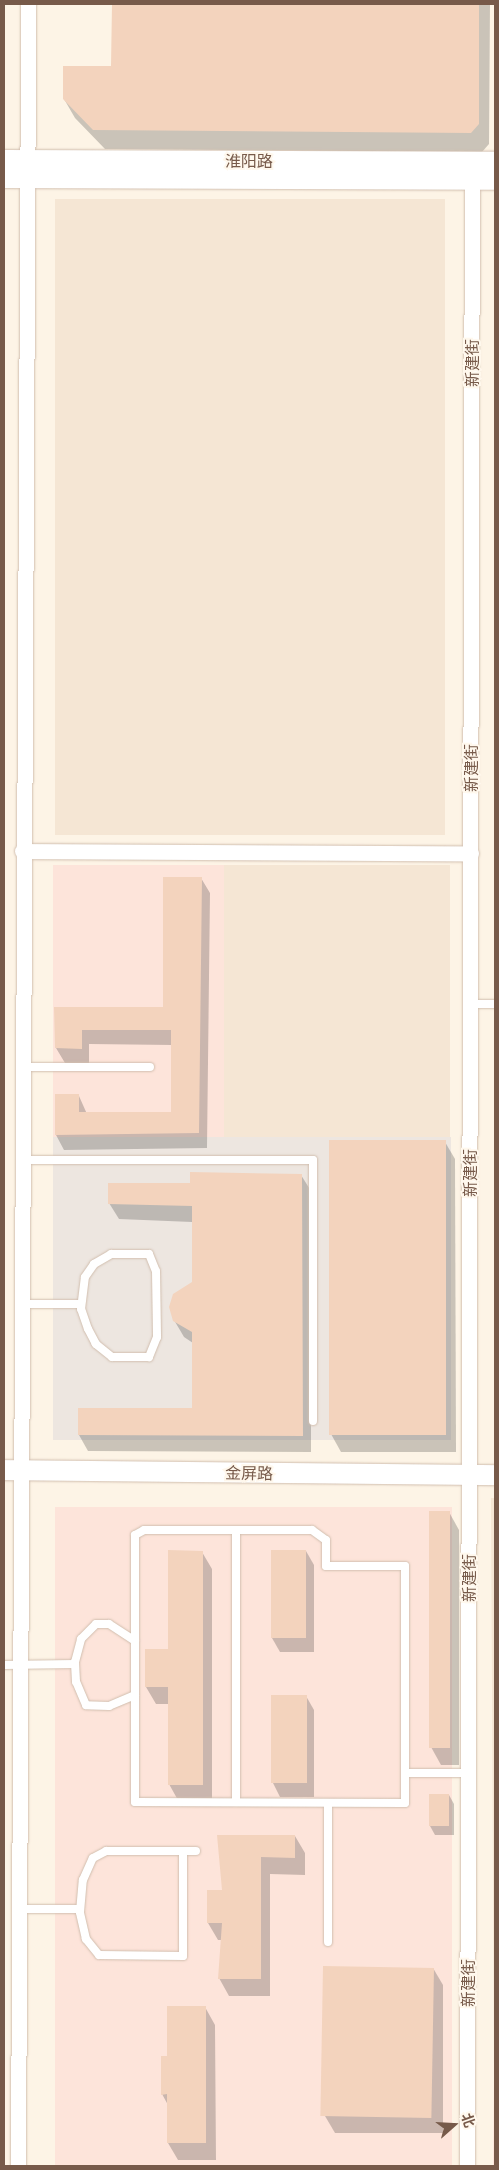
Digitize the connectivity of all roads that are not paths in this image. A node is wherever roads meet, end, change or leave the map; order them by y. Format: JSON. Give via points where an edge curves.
{"nodes":[{"id":1,"x":28,"y":4,"type":"edge"},
{"id":2,"x":4,"y":160,"type":"edge"},
{"id":3,"x":495,"y":162,"type":"edge"},
{"id":4,"x":26,"y":169,"type":"junction"},
{"id":5,"x":4,"y":178,"type":"edge"},
{"id":6,"x":472,"y":180,"type":"junction"},
{"id":7,"x":495,"y":180,"type":"edge"},
{"id":8,"x":22,"y":851,"type":"junction"},
{"id":9,"x":471,"y":853,"type":"junction"},
{"id":10,"x":470,"y":1004,"type":"junction"},
{"id":11,"x":495,"y":1004,"type":"edge"},
{"id":12,"x":21,"y":1067,"type":"junction"},
{"id":13,"x":150,"y":1067,"type":"dead end"},
{"id":14,"x":21,"y":1160,"type":"junction"},
{"id":15,"x":21,"y":1304,"type":"junction"},
{"id":16,"x":81,"y":1304,"type":"junction"},
{"id":17,"x":313,"y":1421,"type":"dead end"},
{"id":18,"x":12,"y":1470,"type":"edge"},
{"id":19,"x":469,"y":1474,"type":"junction"},
{"id":20,"x":495,"y":1475,"type":"edge"},
{"id":21,"x":236,"y":1530,"type":"junction"},
{"id":22,"x":135,"y":1641,"type":"junction"},
{"id":23,"x":75,"y":1664,"type":"junction"},
{"id":24,"x":4,"y":1665,"type":"edge"},
{"id":25,"x":20,"y":1665,"type":"junction"},
{"id":26,"x":135,"y":1695,"type":"junction"},
{"id":27,"x":405,"y":1773,"type":"junction"},
{"id":28,"x":468,"y":1773,"type":"junction"},
{"id":29,"x":236,"y":1802,"type":"junction"},
{"id":30,"x":328,"y":1803,"type":"junction"},
{"id":31,"x":183,"y":1851,"type":"junction"},
{"id":32,"x":196,"y":1851,"type":"dead end"},
{"id":33,"x":20,"y":1909,"type":"junction"},
{"id":34,"x":80,"y":1909,"type":"junction"},
{"id":35,"x":328,"y":1942,"type":"dead end"},
{"id":36,"x":18,"y":2166,"type":"edge"},
{"id":37,"x":467,"y":2166,"type":"edge"}],
"edges":[{"from":1,"to":4,"type":"street"},
{"from":2,"to":4,"type":"main road","name":"淮阳路"},
{"from":3,"to":4,"type":"main road","name":"淮阳路"},
{"from":4,"to":5,"type":"main road","name":"淮阳路"},
{"from":4,"to":6,"type":"main road","name":"淮阳路"},
{"from":4,"to":8,"type":"street"},
{"from":6,"to":7,"type":"main road","name":"淮阳路"},
{"from":6,"to":9,"type":"street","name":"新建街"},
{"from":8,"to":9,"type":"street"},
{"from":8,"to":12,"type":"street"},
{"from":9,"to":10,"type":"street","name":"新建街"},
{"from":10,"to":11,"type":"lane"},
{"from":10,"to":19,"type":"street","name":"新建街"},
{"from":12,"to":13,"type":"lane"},
{"from":12,"to":14,"type":"street"},
{"from":14,"to":15,"type":"street"},
{"from":14,"to":17,"type":"lane","via":[[312,1160]]},
{"from":15,"to":16,"type":"lane"},
{"from":15,"to":18,"type":"street"},
{"from":16,"to":16,"type":"lane","via":[[85,1278],[94,1264],[111,1254],[149,1254],[156,1270],[158,1306],[157,1338],[149,1357],[112,1357],[96,1344]]},
{"from":18,"to":19,"type":"main road","name":"金屏路"},
{"from":18,"to":25,"type":"street"},
{"from":19,"to":20,"type":"main road","name":"金屏路"},
{"from":19,"to":28,"type":"street","name":"新建街"},
{"from":21,"to":22,"type":"lane","via":[[144,1530],[135,1535]]},
{"from":21,"to":27,"type":"lane","via":[[312,1530],[326,1540],[326,1566],[405,1566]]},
{"from":21,"to":29,"type":"lane"},
{"from":22,"to":23,"type":"lane","via":[[108,1624],[96,1624],[80,1639]]},
{"from":22,"to":26,"type":"lane"},
{"from":23,"to":25,"type":"lane"},
{"from":23,"to":26,"type":"lane","via":[[79,1691],[91,1708],[109,1706]]},
{"from":24,"to":25,"type":"lane"},
{"from":25,"to":33,"type":"street"},
{"from":26,"to":29,"type":"lane","via":[[135,1802]]},
{"from":27,"to":28,"type":"lane"},
{"from":27,"to":30,"type":"lane","via":[[405,1802]]},
{"from":28,"to":37,"type":"street","name":"新建街"},
{"from":29,"to":30,"type":"lane"},
{"from":30,"to":35,"type":"lane"},
{"from":31,"to":32,"type":"lane"},
{"from":31,"to":34,"type":"lane","via":[[100,1853],[83,1880]]},
{"from":31,"to":34,"type":"lane","via":[[183,1956],[99,1955],[86,1938]]},
{"from":33,"to":34,"type":"lane"},
{"from":33,"to":36,"type":"street"}]}
